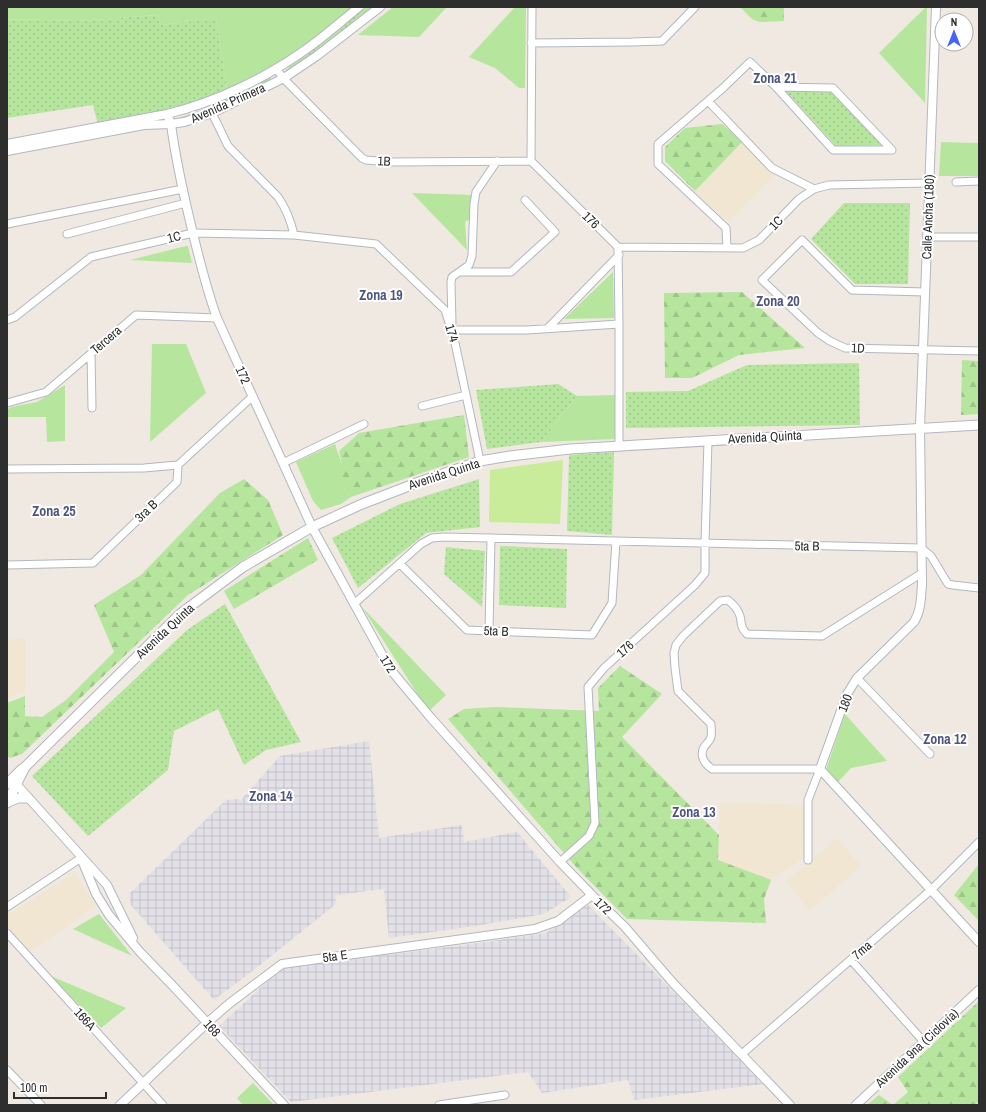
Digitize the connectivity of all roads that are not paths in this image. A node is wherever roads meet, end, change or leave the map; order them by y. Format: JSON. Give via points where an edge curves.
{"nodes":[{"id":1,"x":359,"y":7,"type":"edge"},
{"id":2,"x":380,"y":7,"type":"edge"},
{"id":3,"x":532,"y":7,"type":"edge"},
{"id":4,"x":695,"y":7,"type":"edge"},
{"id":5,"x":936,"y":7,"type":"edge"},
{"id":6,"x":532,"y":43,"type":"junction"},
{"id":7,"x":276,"y":69,"type":"junction"},
{"id":8,"x":284,"y":78,"type":"junction"},
{"id":9,"x":776,"y":87,"type":"junction"},
{"id":10,"x":708,"y":101,"type":"junction"},
{"id":11,"x":212,"y":113,"type":"junction"},
{"id":12,"x":167,"y":114,"type":"junction"},
{"id":13,"x":171,"y":124,"type":"junction"},
{"id":14,"x":7,"y":144,"type":"edge"},
{"id":15,"x":7,"y":151,"type":"edge"},
{"id":16,"x":530,"y":161,"type":"junction"},
{"id":17,"x":498,"y":162,"type":"junction"},
{"id":18,"x":979,"y":181,"type":"edge"},
{"id":19,"x":956,"y":182,"type":"dead end"},
{"id":20,"x":929,"y":183,"type":"junction"},
{"id":21,"x":182,"y":189,"type":"junction"},
{"id":22,"x":814,"y":189,"type":"junction"},
{"id":23,"x":525,"y":200,"type":"dead end"},
{"id":24,"x":186,"y":203,"type":"junction"},
{"id":25,"x":7,"y":224,"type":"edge"},
{"id":26,"x":193,"y":233,"type":"junction"},
{"id":27,"x":67,"y":234,"type":"dead end"},
{"id":28,"x":294,"y":236,"type":"junction"},
{"id":29,"x":927,"y":237,"type":"junction"},
{"id":30,"x":979,"y":237,"type":"edge"},
{"id":31,"x":364,"y":242,"type":"joint"},
{"id":32,"x":618,"y":247,"type":"junction"},
{"id":33,"x":727,"y":248,"type":"junction"},
{"id":34,"x":619,"y":255,"type":"junction"},
{"id":35,"x":461,"y":272,"type":"junction"},
{"id":36,"x":925,"y":292,"type":"junction"},
{"id":37,"x":217,"y":318,"type":"junction"},
{"id":38,"x":7,"y":320,"type":"edge"},
{"id":39,"x":619,"y":324,"type":"junction"},
{"id":40,"x":548,"y":328,"type":"junction"},
{"id":41,"x":452,"y":330,"type":"junction"},
{"id":42,"x":923,"y":350,"type":"junction"},
{"id":43,"x":979,"y":351,"type":"edge"},
{"id":44,"x":92,"y":353,"type":"junction"},
{"id":45,"x":466,"y":394,"type":"junction"},
{"id":46,"x":252,"y":397,"type":"junction"},
{"id":47,"x":7,"y":403,"type":"edge"},
{"id":48,"x":422,"y":406,"type":"dead end"},
{"id":49,"x":92,"y":408,"type":"dead end"},
{"id":50,"x":364,"y":424,"type":"dead end"},
{"id":51,"x":979,"y":425,"type":"edge"},
{"id":52,"x":920,"y":427,"type":"junction"},
{"id":53,"x":708,"y":440,"type":"junction"},
{"id":54,"x":619,"y":447,"type":"junction"},
{"id":55,"x":480,"y":461,"type":"junction"},
{"id":56,"x":283,"y":463,"type":"junction"},
{"id":57,"x":178,"y":464,"type":"junction"},
{"id":58,"x":7,"y":469,"type":"edge"},
{"id":59,"x":312,"y":527,"type":"junction"},
{"id":60,"x":491,"y":538,"type":"junction"},
{"id":61,"x":616,"y":541,"type":"junction"},
{"id":62,"x":705,"y":543,"type":"junction"},
{"id":63,"x":921,"y":548,"type":"junction"},
{"id":64,"x":400,"y":564,"type":"junction"},
{"id":65,"x":7,"y":565,"type":"edge"},
{"id":66,"x":922,"y":573,"type":"junction"},
{"id":67,"x":979,"y":588,"type":"edge"},
{"id":68,"x":354,"y":604,"type":"junction"},
{"id":69,"x":489,"y":630,"type":"junction"},
{"id":70,"x":857,"y":678,"type":"junction"},
{"id":71,"x":930,"y":754,"type":"dead end"},
{"id":72,"x":820,"y":770,"type":"junction"},
{"id":73,"x":10,"y":781,"type":"edge"},
{"id":74,"x":28,"y":798,"type":"junction"},
{"id":75,"x":7,"y":802,"type":"edge"},
{"id":76,"x":979,"y":842,"type":"edge"},
{"id":77,"x":81,"y":858,"type":"junction"},
{"id":78,"x":808,"y":860,"type":"dead end"},
{"id":79,"x":560,"y":862,"type":"junction"},
{"id":80,"x":931,"y":890,"type":"junction"},
{"id":81,"x":592,"y":895,"type":"junction"},
{"id":82,"x":7,"y":907,"type":"edge"},
{"id":83,"x":7,"y":933,"type":"edge"},
{"id":84,"x":979,"y":942,"type":"edge"},
{"id":85,"x":140,"y":952,"type":"junction"},
{"id":86,"x":851,"y":960,"type":"junction"},
{"id":87,"x":979,"y":990,"type":"edge"},
{"id":88,"x":207,"y":1022,"type":"junction"},
{"id":89,"x":924,"y":1042,"type":"junction"},
{"id":90,"x":742,"y":1054,"type":"junction"},
{"id":91,"x":7,"y":1070,"type":"edge"},
{"id":92,"x":143,"y":1083,"type":"junction"},
{"id":93,"x":505,"y":1095,"type":"dead end"},
{"id":94,"x":41,"y":1105,"type":"edge"},
{"id":95,"x":120,"y":1105,"type":"edge"},
{"id":96,"x":163,"y":1105,"type":"edge"},
{"id":97,"x":284,"y":1105,"type":"edge"},
{"id":98,"x":439,"y":1105,"type":"edge"},
{"id":99,"x":790,"y":1105,"type":"edge"},
{"id":100,"x":856,"y":1105,"type":"edge"}],
"edges":[{"from":1,"to":7,"type":"street","name":"Avenida Primera","via":[[311,46]]},
{"from":2,"to":8,"type":"street","name":"Avenida Primera"},
{"from":3,"to":6,"type":"street"},
{"from":4,"to":6,"type":"street","via":[[662,41]]},
{"from":5,"to":20,"type":"street","name":"Calle Ancha (180)"},
{"from":6,"to":16,"type":"street"},
{"from":7,"to":8,"type":"street","name":"1B"},
{"from":7,"to":12,"type":"street","name":"Avenida Primera","via":[[213,101]]},
{"from":8,"to":11,"type":"street","name":"Avenida Primera"},
{"from":8,"to":17,"type":"street","name":"1B","via":[[366,160]]},
{"from":9,"to":9,"type":"street","via":[[833,88],[892,150],[833,150]]},
{"from":9,"to":10,"type":"street","via":[[750,62]]},
{"from":10,"to":22,"type":"street","via":[[772,168]]},
{"from":10,"to":33,"type":"street","via":[[658,144],[658,164],[726,228]]},
{"from":11,"to":13,"type":"street","name":"Avenida Primera"},
{"from":11,"to":28,"type":"street","via":[[228,146],[284,206]]},
{"from":12,"to":13,"type":"street","name":"172"},
{"from":12,"to":14,"type":"street","name":"Avenida Primera"},
{"from":13,"to":15,"type":"street","name":"Avenida Primera","via":[[144,125]]},
{"from":13,"to":21,"type":"street","name":"172"},
{"from":16,"to":17,"type":"street","name":"1B"},
{"from":16,"to":32,"type":"street","name":"176"},
{"from":17,"to":35,"type":"street","via":[[476,192],[472,256],[469,265]]},
{"from":18,"to":19,"type":"street"},
{"from":20,"to":22,"type":"street","name":"1C","via":[[828,185]]},
{"from":20,"to":29,"type":"street","name":"Calle Ancha (180)"},
{"from":21,"to":24,"type":"street","name":"172"},
{"from":21,"to":25,"type":"street"},
{"from":22,"to":33,"type":"street","name":"1C","via":[[799,199],[759,240],[743,248]]},
{"from":23,"to":35,"type":"street","via":[[555,232],[511,272]]},
{"from":24,"to":26,"type":"street","name":"172"},
{"from":24,"to":27,"type":"street"},
{"from":26,"to":28,"type":"street","name":"1C"},
{"from":26,"to":37,"type":"street","name":"172"},
{"from":26,"to":38,"type":"street","name":"1C","via":[[91,257],[15,318]]},
{"from":28,"to":31,"type":"street","name":"1C"},
{"from":29,"to":30,"type":"street"},
{"from":29,"to":36,"type":"street","name":"Calle Ancha (180)"},
{"from":31,"to":41,"type":"street","name":"174","via":[[376,244],[445,310]]},
{"from":32,"to":33,"type":"street","name":"1C"},
{"from":32,"to":34,"type":"street"},
{"from":34,"to":39,"type":"street"},
{"from":34,"to":40,"type":"street"},
{"from":35,"to":41,"type":"street","via":[[452,277],[451,282]]},
{"from":36,"to":42,"type":"street","name":"Calle Ancha (180)"},
{"from":36,"to":42,"type":"street","name":"1D","via":[[852,290],[802,240],[762,280],[818,333],[845,348]]},
{"from":37,"to":44,"type":"street","name":"Tercera","via":[[136,315]]},
{"from":37,"to":46,"type":"street","name":"172"},
{"from":39,"to":40,"type":"street"},
{"from":39,"to":54,"type":"street"},
{"from":40,"to":41,"type":"street"},
{"from":41,"to":45,"type":"street","name":"174"},
{"from":42,"to":43,"type":"street","name":"1D"},
{"from":42,"to":52,"type":"street","name":"Calle Ancha (180)"},
{"from":44,"to":47,"type":"street","name":"Tercera","via":[[46,392]]},
{"from":44,"to":49,"type":"street"},
{"from":45,"to":48,"type":"street"},
{"from":45,"to":55,"type":"street","name":"174"},
{"from":46,"to":56,"type":"street","name":"172"},
{"from":46,"to":57,"type":"street"},
{"from":50,"to":56,"type":"street"},
{"from":51,"to":52,"type":"main road","name":"Avenida Quinta"},
{"from":52,"to":53,"type":"main road","name":"Avenida Quinta"},
{"from":52,"to":63,"type":"street","name":"180"},
{"from":53,"to":54,"type":"main road","name":"Avenida Quinta"},
{"from":53,"to":62,"type":"street","name":"176"},
{"from":54,"to":55,"type":"main road","name":"Avenida Quinta","via":[[570,449]]},
{"from":55,"to":59,"type":"main road","name":"Avenida Quinta","via":[[376,498]]},
{"from":56,"to":59,"type":"street","name":"172"},
{"from":57,"to":58,"type":"street","via":[[144,468]]},
{"from":57,"to":65,"type":"street","name":"3ra B","via":[[177,482],[93,563]]},
{"from":59,"to":68,"type":"street","name":"172"},
{"from":59,"to":73,"type":"main road","name":"Avenida Quinta","via":[[243,567],[180,614]]},
{"from":60,"to":61,"type":"street","name":"5ta B"},
{"from":60,"to":64,"type":"street","name":"5ta B","via":[[432,538],[421,544]]},
{"from":60,"to":69,"type":"street"},
{"from":61,"to":62,"type":"street","name":"5ta B"},
{"from":61,"to":69,"type":"street","name":"5ta B","via":[[612,603],[592,634]]},
{"from":62,"to":63,"type":"street","name":"5ta B"},
{"from":62,"to":79,"type":"street","name":"176","via":[[706,573],[604,668],[588,687],[595,823],[589,836]]},
{"from":63,"to":66,"type":"street","name":"180"},
{"from":63,"to":67,"type":"street","via":[[930,556],[948,584]]},
{"from":64,"to":68,"type":"street","name":"5ta B"},
{"from":64,"to":69,"type":"street","name":"5ta B","via":[[467,630]]},
{"from":66,"to":70,"type":"street","name":"180","via":[[919,615]]},
{"from":66,"to":72,"type":"street","via":[[822,636],[747,634],[742,629],[740,616],[728,600],[720,601],[676,645],[674,653],[678,691],[711,724],[711,736],[702,754],[707,765],[712,769]]},
{"from":68,"to":79,"type":"street","name":"172","via":[[390,669]]},
{"from":70,"to":71,"type":"street"},
{"from":70,"to":72,"type":"street","name":"180","via":[[847,694]]},
{"from":72,"to":78,"type":"street","via":[[808,800]]},
{"from":72,"to":80,"type":"street"},
{"from":73,"to":74,"type":"street","name":"168"},
{"from":73,"to":75,"type":"main road"},
{"from":74,"to":75,"type":"main road"},
{"from":74,"to":77,"type":"street","name":"168"},
{"from":76,"to":80,"type":"street","name":"7ma"},
{"from":77,"to":82,"type":"street"},
{"from":77,"to":85,"type":"street","name":"168","via":[[96,894],[106,910]]},
{"from":77,"to":85,"type":"street","name":"168","via":[[106,885]]},
{"from":79,"to":81,"type":"street","name":"172"},
{"from":80,"to":84,"type":"street"},
{"from":80,"to":86,"type":"street","name":"7ma"},
{"from":81,"to":88,"type":"street","name":"5ta E","via":[[558,921],[535,929],[282,964]]},
{"from":81,"to":90,"type":"street","name":"172","via":[[625,927],[673,984]]},
{"from":83,"to":92,"type":"street","name":"166A"},
{"from":85,"to":88,"type":"street","name":"168"},
{"from":86,"to":89,"type":"street"},
{"from":86,"to":90,"type":"street","name":"7ma"},
{"from":87,"to":89,"type":"street","name":"Avenida 9na (Ciclovía)"},
{"from":88,"to":92,"type":"street","name":"5ta E"},
{"from":88,"to":97,"type":"street","name":"168"},
{"from":89,"to":100,"type":"street","name":"Avenida 9na (Ciclovía)"},
{"from":90,"to":99,"type":"street","name":"172"},
{"from":91,"to":94,"type":"street"},
{"from":92,"to":95,"type":"street","name":"5ta E"},
{"from":92,"to":96,"type":"street","name":"166A"},
{"from":93,"to":98,"type":"street"}]}
